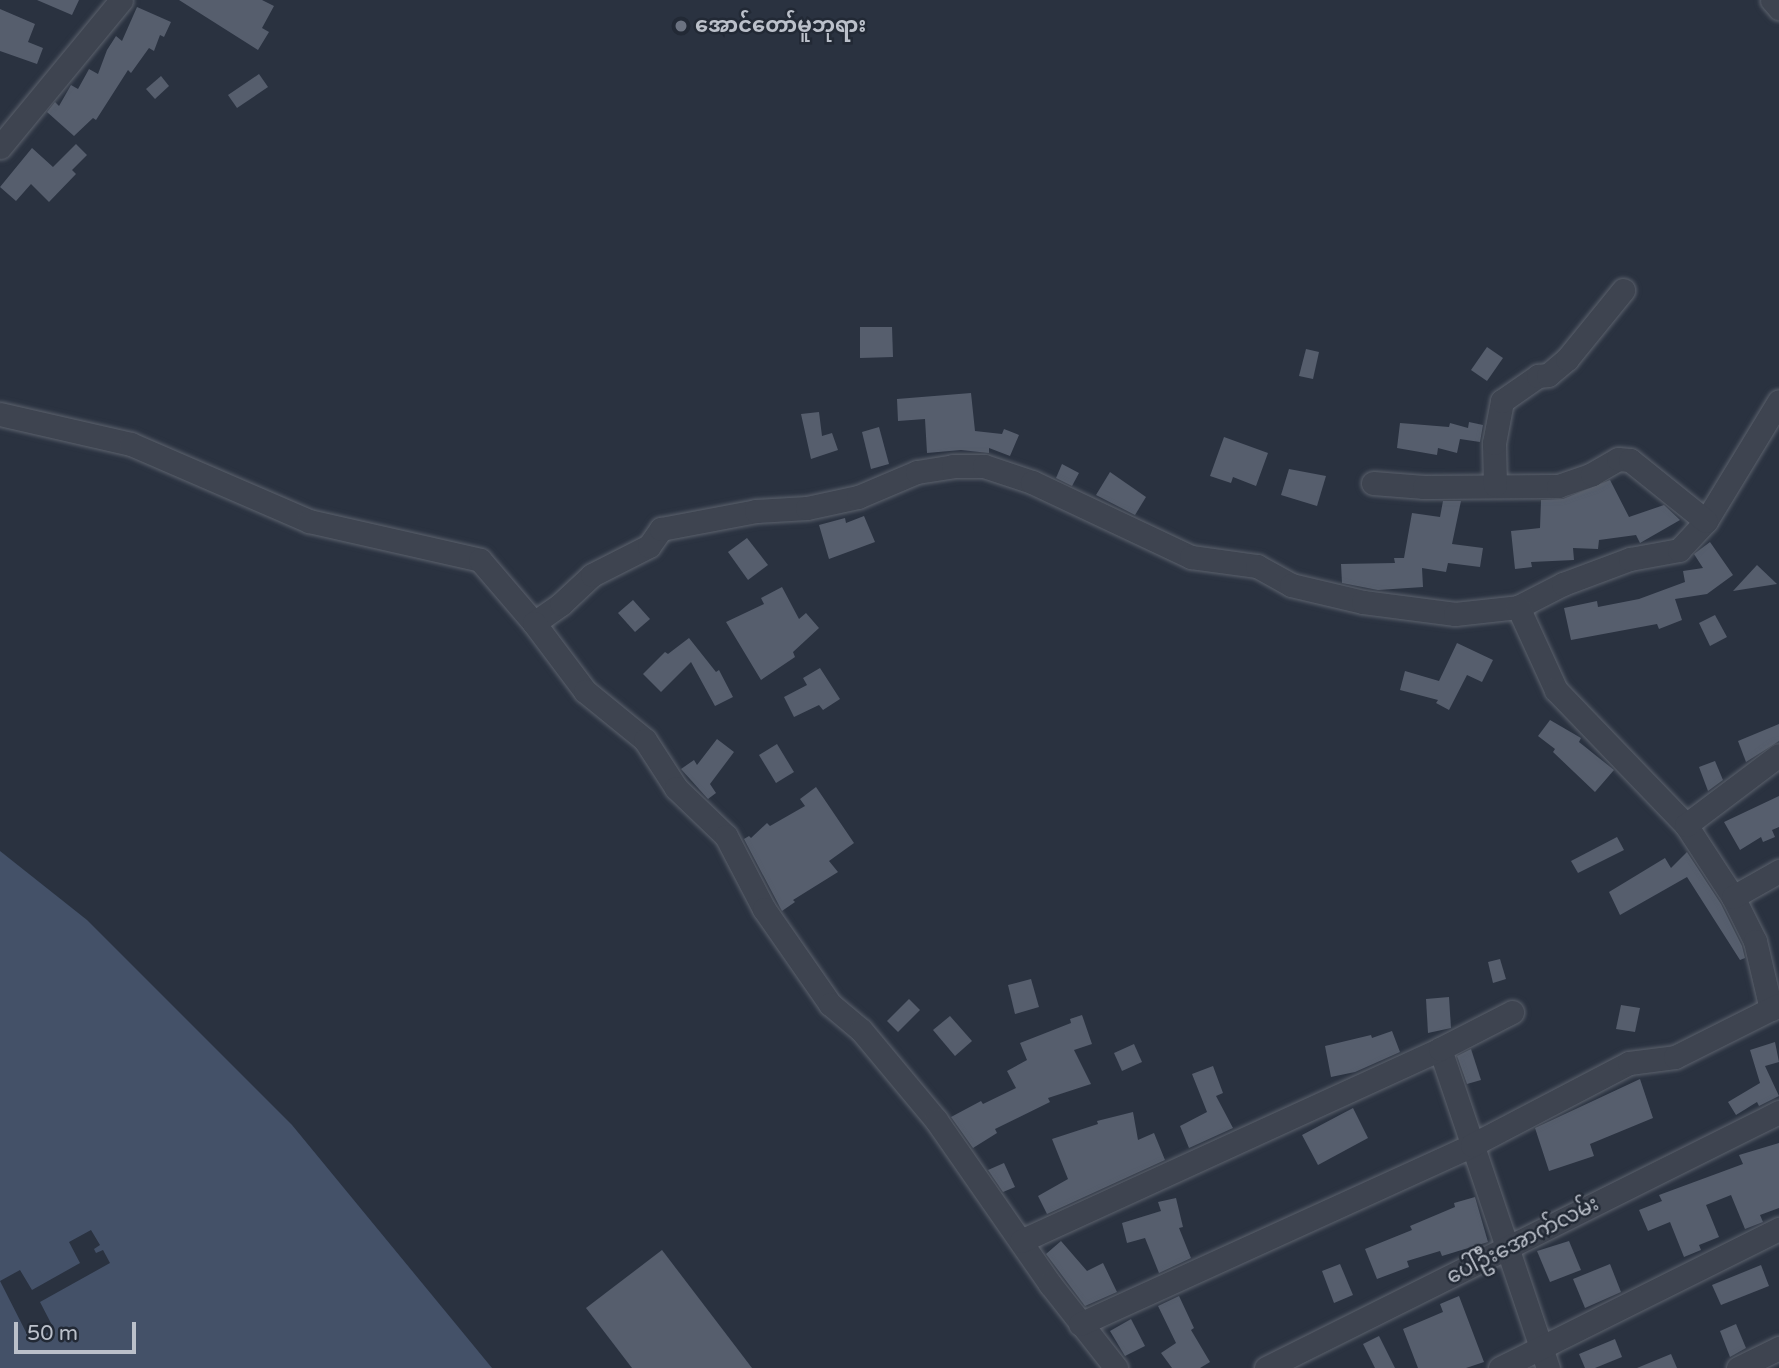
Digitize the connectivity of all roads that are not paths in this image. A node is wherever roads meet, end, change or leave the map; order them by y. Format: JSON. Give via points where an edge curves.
{"nodes":[{"id":1,"x":121,"y":0,"type":"edge"},
{"id":2,"x":1772,"y":0,"type":"edge"},
{"id":3,"x":1779,"y":8,"type":"edge"},
{"id":4,"x":0,"y":147,"type":"edge"},
{"id":5,"x":1623,"y":290,"type":"dead end"},
{"id":6,"x":1779,"y":401,"type":"edge"},
{"id":7,"x":0,"y":414,"type":"edge"},
{"id":8,"x":1373,"y":483,"type":"dead end"},
{"id":9,"x":1496,"y":485,"type":"junction"},
{"id":10,"x":1706,"y":522,"type":"junction"},
{"id":11,"x":1518,"y":607,"type":"junction"},
{"id":12,"x":534,"y":623,"type":"junction"},
{"id":13,"x":1779,"y":755,"type":"edge"},
{"id":14,"x":1686,"y":825,"type":"junction"},
{"id":15,"x":1779,"y":871,"type":"edge"},
{"id":16,"x":1733,"y":897,"type":"junction"},
{"id":17,"x":1775,"y":1007,"type":"edge"},
{"id":18,"x":1512,"y":1012,"type":"dead end"},
{"id":19,"x":1440,"y":1049,"type":"junction"},
{"id":20,"x":1779,"y":1112,"type":"edge"},
{"id":21,"x":1472,"y":1145,"type":"junction"},
{"id":22,"x":1779,"y":1229,"type":"edge"},
{"id":23,"x":1021,"y":1241,"type":"junction"},
{"id":24,"x":1505,"y":1250,"type":"junction"},
{"id":25,"x":1080,"y":1325,"type":"junction"},
{"id":26,"x":1779,"y":1348,"type":"edge"},
{"id":27,"x":1543,"y":1358,"type":"edge"},
{"id":28,"x":1115,"y":1368,"type":"edge"},
{"id":29,"x":1266,"y":1368,"type":"edge"},
{"id":30,"x":1500,"y":1368,"type":"edge"},
{"id":31,"x":1738,"y":1368,"type":"edge"}],
"edges":[{"from":1,"to":4,"type":"street"},
{"from":2,"to":3,"type":"street"},
{"from":5,"to":9,"type":"street","via":[[1567,359],[1549,375],[1538,376],[1503,401],[1494,443]]},
{"from":6,"to":10,"type":"street"},
{"from":7,"to":12,"type":"street","via":[[131,444],[309,522],[480,560]]},
{"from":8,"to":9,"type":"street"},
{"from":9,"to":10,"type":"street","via":[[1558,486],[1618,459],[1630,460]]},
{"from":10,"to":11,"type":"street","via":[[1679,550],[1630,559]]},
{"from":11,"to":12,"type":"street","via":[[1455,614],[1363,602],[1291,585],[1257,566],[1191,556],[1032,482],[984,466],[953,466],[917,472],[858,497],[807,508],[756,511],[661,528],[649,546],[592,575]]},
{"from":11,"to":14,"type":"street","via":[[1556,690]]},
{"from":12,"to":23,"type":"street","via":[[585,691],[645,740],[676,788],[726,836],[764,909],[830,1003],[861,1030],[936,1120]]},
{"from":13,"to":14,"type":"street"},
{"from":14,"to":16,"type":"street"},
{"from":15,"to":16,"type":"street"},
{"from":16,"to":17,"type":"street","via":[[1755,942]]},
{"from":17,"to":21,"type":"street","via":[[1675,1057],[1629,1063]]},
{"from":18,"to":19,"type":"street"},
{"from":19,"to":21,"type":"street"},
{"from":19,"to":23,"type":"street"},
{"from":20,"to":24,"type":"street","name":"ပေါ်ဦးအောက်လမ်း"},
{"from":21,"to":24,"type":"street"},
{"from":21,"to":25,"type":"street"},
{"from":22,"to":27,"type":"street"},
{"from":23,"to":25,"type":"street"},
{"from":24,"to":27,"type":"street"},
{"from":24,"to":29,"type":"street","name":"ပေါ်ဦးအောက်လမ်း"},
{"from":25,"to":28,"type":"street"},
{"from":26,"to":31,"type":"street"},
{"from":27,"to":30,"type":"street"}]}
